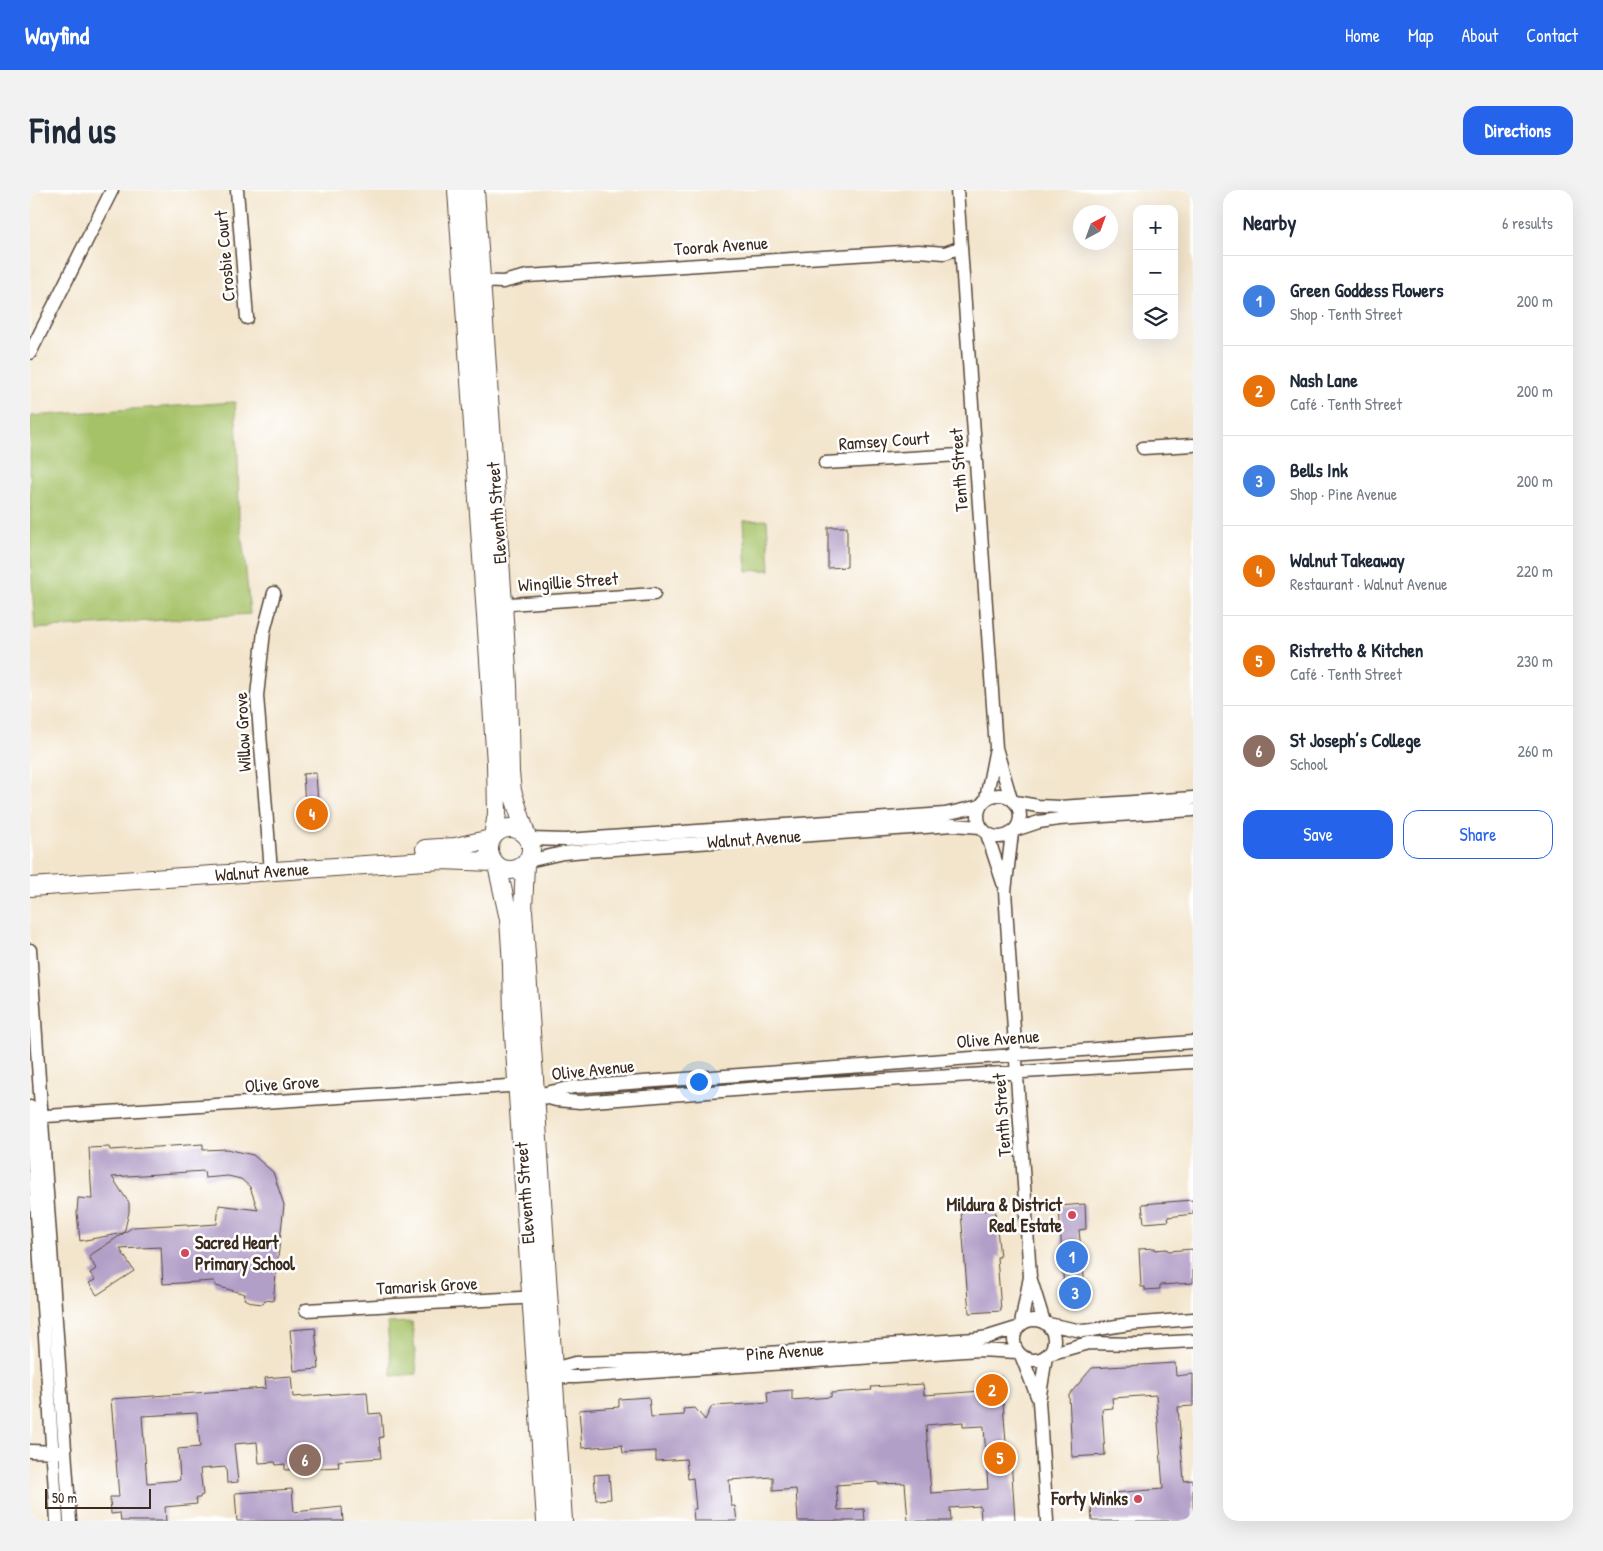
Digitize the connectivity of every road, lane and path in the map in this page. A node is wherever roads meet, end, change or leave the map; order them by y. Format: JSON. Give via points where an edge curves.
{"nodes":[{"id":1,"x":112,"y":190,"type":"edge"},
{"id":2,"x":237,"y":190,"type":"edge"},
{"id":3,"x":458,"y":190,"type":"edge"},
{"id":4,"x":475,"y":190,"type":"edge"},
{"id":5,"x":957,"y":190,"type":"edge"},
{"id":6,"x":961,"y":246,"type":"junction"},
{"id":7,"x":481,"y":278,"type":"junction"},
{"id":8,"x":464,"y":279,"type":"junction"},
{"id":9,"x":248,"y":318,"type":"dead end"},
{"id":10,"x":30,"y":352,"type":"edge"},
{"id":11,"x":1193,"y":445,"type":"edge"},
{"id":12,"x":1143,"y":448,"type":"dead end"},
{"id":13,"x":976,"y":454,"type":"junction"},
{"id":14,"x":825,"y":463,"type":"dead end"},
{"id":15,"x":274,"y":593,"type":"dead end"},
{"id":16,"x":654,"y":594,"type":"dead end"},
{"id":17,"x":503,"y":604,"type":"junction"},
{"id":18,"x":485,"y":605,"type":"junction"},
{"id":19,"x":996,"y":748,"type":"junction"},
{"id":20,"x":1193,"y":798,"type":"edge"},
{"id":21,"x":1013,"y":800,"type":"junction"},
{"id":22,"x":983,"y":802,"type":"junction"},
{"id":23,"x":1193,"y":810,"type":"edge"},
{"id":24,"x":984,"y":830,"type":"junction"},
{"id":25,"x":1014,"y":832,"type":"junction"},
{"id":26,"x":528,"y":836,"type":"junction"},
{"id":27,"x":492,"y":837,"type":"junction"},
{"id":28,"x":527,"y":863,"type":"junction"},
{"id":29,"x":495,"y":864,"type":"junction"},
{"id":30,"x":270,"y":865,"type":"junction"},
{"id":31,"x":30,"y":876,"type":"edge"},
{"id":32,"x":30,"y":887,"type":"edge"},
{"id":33,"x":1005,"y":891,"type":"junction"},
{"id":34,"x":30,"y":950,"type":"edge"},
{"id":35,"x":1193,"y":1042,"type":"edge"},
{"id":36,"x":1016,"y":1055,"type":"junction"},
{"id":37,"x":1193,"y":1062,"type":"edge"},
{"id":38,"x":1017,"y":1072,"type":"junction"},
{"id":39,"x":529,"y":1088,"type":"junction"},
{"id":40,"x":30,"y":1107,"type":"edge"},
{"id":41,"x":36,"y":1117,"type":"edge"},
{"id":42,"x":1030,"y":1277,"type":"junction"},
{"id":43,"x":540,"y":1297,"type":"junction"},
{"id":44,"x":306,"y":1310,"type":"dead end"},
{"id":45,"x":1193,"y":1319,"type":"edge"},
{"id":46,"x":1046,"y":1323,"type":"junction"},
{"id":47,"x":1019,"y":1326,"type":"junction"},
{"id":48,"x":1193,"y":1340,"type":"edge"},
{"id":49,"x":1019,"y":1354,"type":"junction"},
{"id":50,"x":1048,"y":1355,"type":"junction"},
{"id":51,"x":554,"y":1372,"type":"junction"},
{"id":52,"x":536,"y":1374,"type":"junction"},
{"id":53,"x":1039,"y":1401,"type":"junction"},
{"id":54,"x":30,"y":1444,"type":"edge"},
{"id":55,"x":58,"y":1446,"type":"junction"},
{"id":56,"x":30,"y":1451,"type":"edge"},
{"id":57,"x":57,"y":1521,"type":"edge"},
{"id":58,"x":70,"y":1521,"type":"edge"},
{"id":59,"x":546,"y":1521,"type":"edge"},
{"id":60,"x":564,"y":1521,"type":"edge"},
{"id":61,"x":1047,"y":1521,"type":"edge"}],
"edges":[{"from":1,"to":10,"type":"street"},
{"from":2,"to":9,"type":"street","name":"Crosbie Court"},
{"from":3,"to":8,"type":"main road","name":"Eleventh Street"},
{"from":4,"to":7,"type":"main road","name":"Eleventh Street"},
{"from":5,"to":6,"type":"street","name":"Tenth Street"},
{"from":6,"to":7,"type":"street","name":"Toorak Avenue","via":[[945,253],[918,251],[527,276],[503,273]]},
{"from":6,"to":13,"type":"street","name":"Tenth Street"},
{"from":7,"to":8,"type":"street","name":"Toorak Avenue"},
{"from":7,"to":17,"type":"main road","name":"Eleventh Street"},
{"from":8,"to":18,"type":"main road","name":"Eleventh Street"},
{"from":11,"to":12,"type":"street"},
{"from":13,"to":14,"type":"street","name":"Ramsey Court"},
{"from":13,"to":19,"type":"street","name":"Tenth Street"},
{"from":15,"to":30,"type":"street","name":"Willow Grove","via":[[264,631],[257,696]]},
{"from":16,"to":17,"type":"street","name":"Wingillie Street"},
{"from":17,"to":18,"type":"street","name":"Wingillie Street"},
{"from":17,"to":26,"type":"main road","name":"Eleventh Street","via":[[511,782]]},
{"from":18,"to":27,"type":"main road","name":"Eleventh Street","via":[[497,791]]},
{"from":19,"to":21,"type":"street","name":"Tenth Street"},
{"from":19,"to":22,"type":"street","name":"Tenth Street"},
{"from":20,"to":21,"type":"street","via":[[1060,807]]},
{"from":21,"to":22,"type":"street","via":[[999,795]]},
{"from":21,"to":25,"type":"street","via":[[1020,819]]},
{"from":22,"to":24,"type":"street","via":[[978,816]]},
{"from":22,"to":26,"type":"street","name":"Walnut Avenue","via":[[945,814],[566,840]]},
{"from":23,"to":25,"type":"street","via":[[1059,819],[1039,822]]},
{"from":24,"to":25,"type":"street","via":[[1000,838]]},
{"from":24,"to":28,"type":"street","name":"Walnut Avenue","via":[[953,825],[585,851]]},
{"from":24,"to":33,"type":"street","name":"Tenth Street"},
{"from":25,"to":33,"type":"street","name":"Tenth Street"},
{"from":26,"to":27,"type":"main road","via":[[513,828],[499,831]]},
{"from":26,"to":28,"type":"main road","via":[[532,850]]},
{"from":27,"to":29,"type":"main road","via":[[489,851]]},
{"from":27,"to":30,"type":"main road","name":"Walnut Avenue","via":[[455,847]]},
{"from":28,"to":29,"type":"main road","via":[[508,870]]},
{"from":28,"to":39,"type":"main road","name":"Eleventh Street","via":[[523,910]]},
{"from":29,"to":30,"type":"main road","name":"Walnut Avenue","via":[[441,860]]},
{"from":29,"to":39,"type":"main road","name":"Eleventh Street","via":[[509,919]]},
{"from":30,"to":31,"type":"main road","name":"Walnut Avenue"},
{"from":30,"to":32,"type":"main road","name":"Walnut Avenue"},
{"from":33,"to":36,"type":"street","name":"Tenth Street"},
{"from":34,"to":41,"type":"street"},
{"from":35,"to":36,"type":"street","name":"Olive Avenue"},
{"from":36,"to":38,"type":"street","name":"Tenth Street"},
{"from":36,"to":39,"type":"street","name":"Olive Avenue"},
{"from":37,"to":38,"type":"street","name":"Olive Avenue"},
{"from":38,"to":39,"type":"street","name":"Olive Avenue","via":[[580,1102],[556,1100]]},
{"from":38,"to":42,"type":"street","name":"Tenth Street"},
{"from":39,"to":41,"type":"street","name":"Olive Grove"},
{"from":39,"to":43,"type":"main road","name":"Eleventh Street"},
{"from":40,"to":41,"type":"street"},
{"from":41,"to":55,"type":"street"},
{"from":42,"to":46,"type":"street","name":"Tenth Street"},
{"from":42,"to":47,"type":"street","name":"Tenth Street"},
{"from":43,"to":44,"type":"street","name":"Tamarisk Grove"},
{"from":43,"to":51,"type":"main road","name":"Eleventh Street"},
{"from":43,"to":52,"type":"main road","name":"Eleventh Street"},
{"from":45,"to":46,"type":"street","via":[[1082,1331]]},
{"from":46,"to":47,"type":"street","via":[[1032,1319]]},
{"from":46,"to":50,"type":"street","via":[[1052,1329],[1055,1342]]},
{"from":47,"to":49,"type":"street","via":[[1013,1340]]},
{"from":47,"to":51,"type":"street","name":"Pine Avenue","via":[[975,1339],[574,1363]]},
{"from":48,"to":50,"type":"street","via":[[1088,1343]]},
{"from":49,"to":50,"type":"street","via":[[1033,1360]]},
{"from":49,"to":51,"type":"street","name":"Pine Avenue","via":[[979,1350],[576,1377]]},
{"from":49,"to":53,"type":"street"},
{"from":50,"to":53,"type":"street"},
{"from":51,"to":52,"type":"main road","name":"Pine Avenue"},
{"from":51,"to":60,"type":"main road","name":"Eleventh Street"},
{"from":52,"to":59,"type":"main road","name":"Eleventh Street"},
{"from":53,"to":61,"type":"street"},
{"from":54,"to":55,"type":"street"},
{"from":55,"to":56,"type":"street"},
{"from":55,"to":57,"type":"street"},
{"from":55,"to":58,"type":"street"}]}
